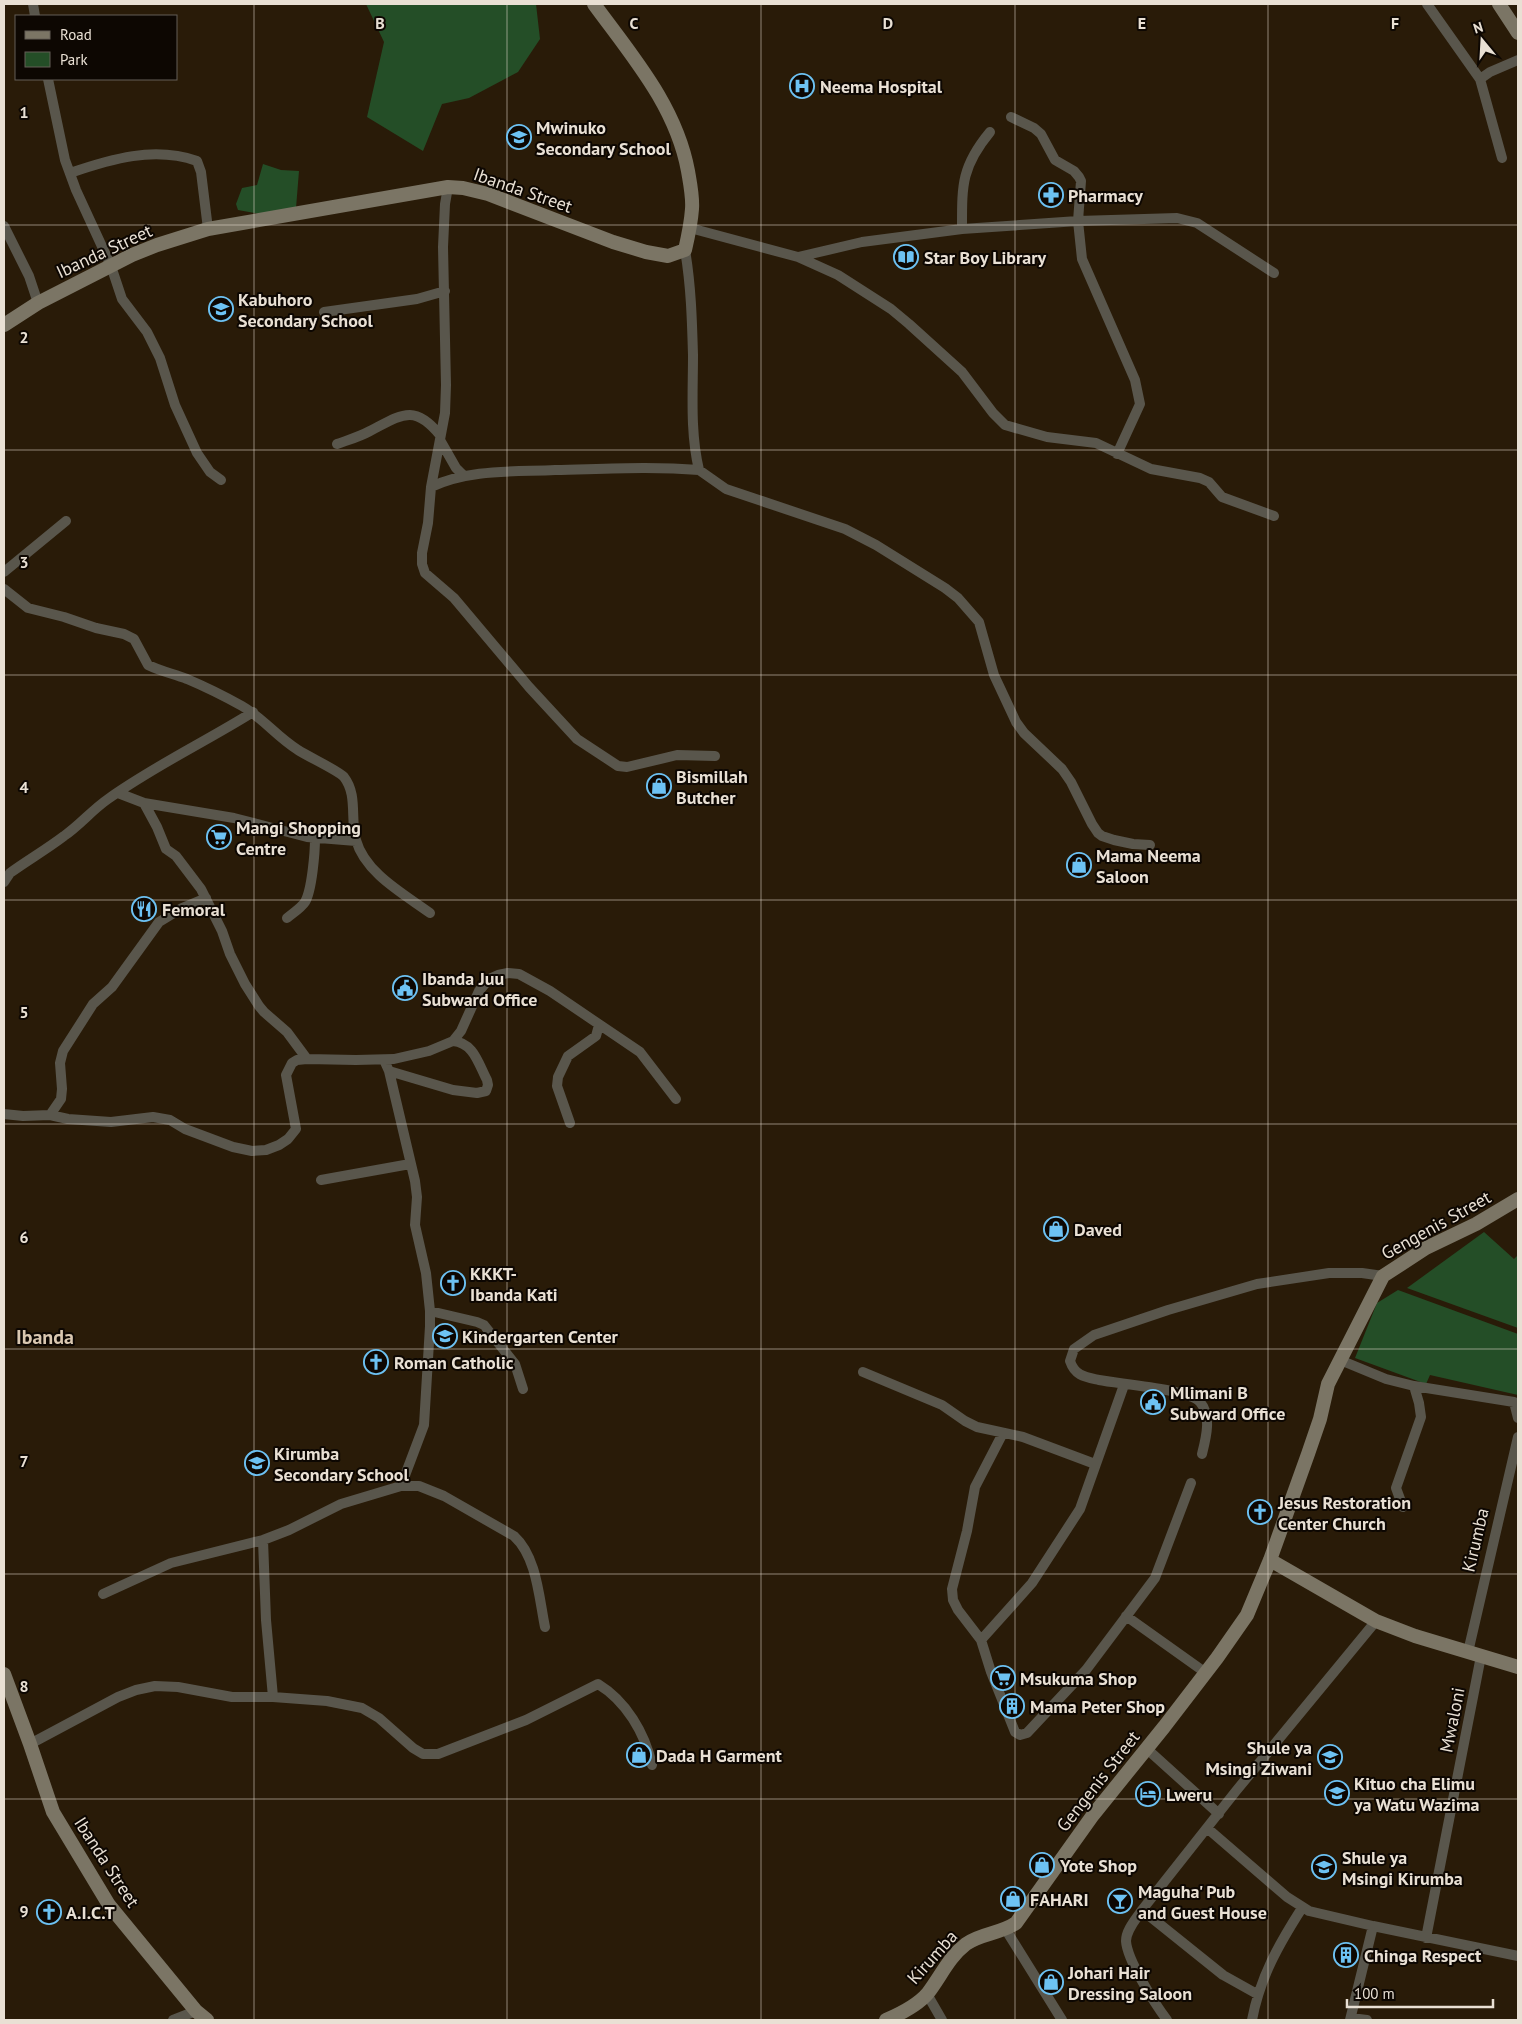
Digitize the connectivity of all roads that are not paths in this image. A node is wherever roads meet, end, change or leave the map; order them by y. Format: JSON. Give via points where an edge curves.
{"nodes":[{"id":1,"x":594,"y":4,"type":"edge"},
{"id":2,"x":1427,"y":4,"type":"edge"},
{"id":3,"x":1499,"y":4,"type":"edge"},
{"id":4,"x":1518,"y":33,"type":"edge"},
{"id":5,"x":1518,"y":60,"type":"edge"},
{"id":6,"x":1480,"y":79,"type":"junction"},
{"id":7,"x":48,"y":80,"type":"edge"},
{"id":8,"x":1011,"y":117,"type":"dead end"},
{"id":9,"x":990,"y":132,"type":"dead end"},
{"id":10,"x":1502,"y":158,"type":"dead end"},
{"id":11,"x":70,"y":174,"type":"junction"},
{"id":12,"x":448,"y":187,"type":"junction"},
{"id":13,"x":1078,"y":221,"type":"junction"},
{"id":14,"x":4,"y":226,"type":"edge"},
{"id":15,"x":690,"y":228,"type":"junction"},
{"id":16,"x":208,"y":229,"type":"junction"},
{"id":17,"x":962,"y":229,"type":"junction"},
{"id":18,"x":686,"y":250,"type":"junction"},
{"id":19,"x":798,"y":257,"type":"junction"},
{"id":20,"x":111,"y":266,"type":"junction"},
{"id":21,"x":1274,"y":273,"type":"dead end"},
{"id":22,"x":445,"y":291,"type":"junction"},
{"id":23,"x":38,"y":303,"type":"junction"},
{"id":24,"x":324,"y":312,"type":"dead end"},
{"id":25,"x":4,"y":325,"type":"edge"},
{"id":26,"x":440,"y":437,"type":"junction"},
{"id":27,"x":337,"y":444,"type":"dead end"},
{"id":28,"x":1117,"y":454,"type":"junction"},
{"id":29,"x":699,"y":470,"type":"junction"},
{"id":30,"x":463,"y":475,"type":"junction"},
{"id":31,"x":221,"y":480,"type":"dead end"},
{"id":32,"x":431,"y":487,"type":"junction"},
{"id":33,"x":1274,"y":516,"type":"dead end"},
{"id":34,"x":66,"y":522,"type":"dead end"},
{"id":35,"x":4,"y":572,"type":"edge"},
{"id":36,"x":4,"y":589,"type":"edge"},
{"id":37,"x":253,"y":712,"type":"junction"},
{"id":38,"x":715,"y":756,"type":"dead end"},
{"id":39,"x":118,"y":793,"type":"junction"},
{"id":40,"x":144,"y":803,"type":"junction"},
{"id":41,"x":315,"y":838,"type":"junction"},
{"id":42,"x":356,"y":841,"type":"junction"},
{"id":43,"x":1150,"y":845,"type":"dead end"},
{"id":44,"x":4,"y":882,"type":"edge"},
{"id":45,"x":206,"y":898,"type":"junction"},
{"id":46,"x":430,"y":914,"type":"dead end"},
{"id":47,"x":287,"y":918,"type":"dead end"},
{"id":48,"x":599,"y":1025,"type":"junction"},
{"id":49,"x":453,"y":1041,"type":"junction"},
{"id":50,"x":307,"y":1059,"type":"junction"},
{"id":51,"x":384,"y":1060,"type":"junction"},
{"id":52,"x":389,"y":1071,"type":"junction"},
{"id":53,"x":676,"y":1098,"type":"dead end"},
{"id":54,"x":4,"y":1114,"type":"edge"},
{"id":55,"x":50,"y":1115,"type":"junction"},
{"id":56,"x":570,"y":1123,"type":"dead end"},
{"id":57,"x":410,"y":1164,"type":"junction"},
{"id":58,"x":321,"y":1180,"type":"dead end"},
{"id":59,"x":1518,"y":1199,"type":"edge"},
{"id":60,"x":1383,"y":1276,"type":"junction"},
{"id":61,"x":430,"y":1311,"type":"junction"},
{"id":62,"x":1340,"y":1360,"type":"junction"},
{"id":63,"x":863,"y":1372,"type":"dead end"},
{"id":64,"x":1124,"y":1385,"type":"junction"},
{"id":65,"x":1414,"y":1386,"type":"junction"},
{"id":66,"x":524,"y":1389,"type":"dead end"},
{"id":67,"x":1516,"y":1402,"type":"edge"},
{"id":68,"x":1518,"y":1418,"type":"edge"},
{"id":69,"x":1003,"y":1433,"type":"junction"},
{"id":70,"x":1518,"y":1437,"type":"edge"},
{"id":71,"x":1202,"y":1454,"type":"dead end"},
{"id":72,"x":1095,"y":1464,"type":"junction"},
{"id":73,"x":1191,"y":1483,"type":"dead end"},
{"id":74,"x":401,"y":1486,"type":"junction"},
{"id":75,"x":1403,"y":1508,"type":"dead end"},
{"id":76,"x":263,"y":1540,"type":"junction"},
{"id":77,"x":1270,"y":1560,"type":"junction"},
{"id":78,"x":102,"y":1594,"type":"dead end"},
{"id":79,"x":1126,"y":1616,"type":"junction"},
{"id":80,"x":1376,"y":1621,"type":"junction"},
{"id":81,"x":545,"y":1627,"type":"dead end"},
{"id":82,"x":981,"y":1640,"type":"junction"},
{"id":83,"x":1475,"y":1654,"type":"junction"},
{"id":84,"x":1518,"y":1667,"type":"edge"},
{"id":85,"x":1206,"y":1673,"type":"junction"},
{"id":86,"x":4,"y":1674,"type":"edge"},
{"id":87,"x":272,"y":1697,"type":"junction"},
{"id":88,"x":30,"y":1744,"type":"junction"},
{"id":89,"x":1147,"y":1749,"type":"junction"},
{"id":90,"x":652,"y":1765,"type":"dead end"},
{"id":91,"x":1219,"y":1814,"type":"junction"},
{"id":92,"x":1207,"y":1828,"type":"junction"},
{"id":93,"x":1302,"y":1908,"type":"junction"},
{"id":94,"x":1142,"y":1910,"type":"junction"},
{"id":95,"x":1373,"y":1926,"type":"junction"},
{"id":96,"x":1006,"y":1930,"type":"junction"},
{"id":97,"x":1426,"y":1938,"type":"junction"},
{"id":98,"x":1518,"y":1956,"type":"edge"},
{"id":99,"x":927,"y":1994,"type":"junction"},
{"id":100,"x":1257,"y":1994,"type":"junction"},
{"id":101,"x":201,"y":2016,"type":"edge"},
{"id":102,"x":888,"y":2019,"type":"edge"},
{"id":103,"x":1351,"y":2019,"type":"edge"},
{"id":104,"x":174,"y":2020,"type":"edge"},
{"id":105,"x":942,"y":2020,"type":"edge"},
{"id":106,"x":1062,"y":2020,"type":"edge"},
{"id":107,"x":1167,"y":2020,"type":"edge"},
{"id":108,"x":1252,"y":2020,"type":"edge"},
{"id":109,"x":1367,"y":2020,"type":"edge"}],
"edges":[{"from":1,"to":15,"type":"street","via":[[646,74],[681,140],[692,207]]},
{"from":2,"to":6,"type":"street"},
{"from":3,"to":4,"type":"street"},
{"from":5,"to":6,"type":"street"},
{"from":6,"to":10,"type":"street"},
{"from":7,"to":11,"type":"street"},
{"from":8,"to":13,"type":"street","via":[[1041,134],[1055,160],[1079,177]]},
{"from":9,"to":17,"type":"street","via":[[978,146],[965,174]]},
{"from":11,"to":16,"type":"street","via":[[141,154],[197,161]]},
{"from":11,"to":20,"type":"street"},
{"from":12,"to":16,"type":"street","name":"Ibanda Street"},
{"from":12,"to":18,"type":"street","name":"Ibanda Street","via":[[488,194],[646,252],[668,256]]},
{"from":12,"to":22,"type":"street","via":[[444,229]]},
{"from":13,"to":17,"type":"street"},
{"from":13,"to":21,"type":"street","via":[[1187,220],[1209,230]]},
{"from":13,"to":28,"type":"street","via":[[1086,271],[1119,342],[1139,396],[1140,404]]},
{"from":14,"to":23,"type":"street","via":[[29,276]]},
{"from":15,"to":18,"type":"street"},
{"from":15,"to":19,"type":"street"},
{"from":16,"to":20,"type":"street","name":"Ibanda Street","via":[[157,245]]},
{"from":17,"to":19,"type":"street","via":[[862,242]]},
{"from":18,"to":29,"type":"street","via":[[693,430]]},
{"from":19,"to":28,"type":"street","via":[[838,275],[909,324],[962,372],[1005,425],[1047,437],[1096,443]]},
{"from":20,"to":23,"type":"street","name":"Ibanda Street"},
{"from":20,"to":31,"type":"street","via":[[122,299],[147,332],[160,358],[175,405],[197,453],[210,472]]},
{"from":22,"to":24,"type":"street","via":[[417,299]]},
{"from":22,"to":26,"type":"street","via":[[446,385]]},
{"from":23,"to":25,"type":"street","name":"Ibanda Street"},
{"from":26,"to":27,"type":"street","via":[[429,422],[419,416],[404,414]]},
{"from":26,"to":30,"type":"street"},
{"from":26,"to":32,"type":"street"},
{"from":28,"to":33,"type":"street","via":[[1152,469],[1200,478],[1209,482],[1222,497]]},
{"from":29,"to":30,"type":"street","via":[[650,467]]},
{"from":29,"to":43,"type":"street","via":[[726,489],[844,529],[946,588],[979,622],[994,675],[1016,722],[1062,769],[1098,832],[1114,840]]},
{"from":30,"to":32,"type":"street"},
{"from":32,"to":38,"type":"street","via":[[422,553],[425,573],[454,598],[577,739],[618,766],[627,767],[677,755]]},
{"from":34,"to":35,"type":"street"},
{"from":36,"to":37,"type":"street","via":[[28,608],[124,634],[134,639],[148,665],[197,684]]},
{"from":37,"to":39,"type":"street"},
{"from":37,"to":42,"type":"street","via":[[296,749],[342,774],[352,793]]},
{"from":39,"to":40,"type":"street"},
{"from":39,"to":44,"type":"street","via":[[10,873]]},
{"from":40,"to":41,"type":"street","via":[[234,818]]},
{"from":40,"to":45,"type":"street","via":[[166,850],[176,856]]},
{"from":41,"to":42,"type":"street"},
{"from":41,"to":47,"type":"street","via":[[307,897],[304,904]]},
{"from":42,"to":46,"type":"street","via":[[376,871]]},
{"from":45,"to":50,"type":"street","via":[[230,954],[259,1006],[287,1032]]},
{"from":45,"to":55,"type":"street","via":[[159,922],[112,986],[93,1004],[63,1051],[61,1099]]},
{"from":48,"to":49,"type":"street","via":[[550,991],[519,974],[508,973],[489,979],[479,991]]},
{"from":48,"to":53,"type":"street","via":[[640,1052]]},
{"from":48,"to":56,"type":"street","via":[[596,1036],[568,1056],[558,1077],[557,1086]]},
{"from":49,"to":51,"type":"street","via":[[414,1055]]},
{"from":49,"to":52,"type":"street","via":[[464,1042],[471,1049],[487,1080],[486,1091],[453,1090]]},
{"from":50,"to":51,"type":"street"},
{"from":50,"to":55,"type":"street","via":[[296,1060],[286,1074],[296,1129],[280,1145],[266,1150],[233,1147],[170,1120],[153,1117],[111,1122]]},
{"from":51,"to":52,"type":"street"},
{"from":52,"to":57,"type":"street"},
{"from":54,"to":55,"type":"street"},
{"from":57,"to":58,"type":"street"},
{"from":57,"to":61,"type":"street","via":[[417,1197],[415,1225]]},
{"from":59,"to":60,"type":"street","name":"Gengenis Street","via":[[1426,1248]]},
{"from":60,"to":62,"type":"street","name":"Gengenis Street"},
{"from":60,"to":64,"type":"street","via":[[1329,1273],[1256,1284],[1094,1335],[1074,1349],[1070,1361],[1078,1375]]},
{"from":61,"to":66,"type":"street","via":[[484,1325],[515,1364]]},
{"from":61,"to":74,"type":"street","via":[[424,1425]]},
{"from":62,"to":65,"type":"street","via":[[1386,1379]]},
{"from":62,"to":77,"type":"street","name":"Gengenis Street","via":[[1328,1384],[1320,1419]]},
{"from":63,"to":69,"type":"street","via":[[942,1405],[977,1427]]},
{"from":64,"to":71,"type":"street","via":[[1171,1391],[1198,1400],[1207,1423]]},
{"from":64,"to":72,"type":"street"},
{"from":65,"to":67,"type":"street"},
{"from":65,"to":75,"type":"street","via":[[1421,1417],[1396,1488]]},
{"from":67,"to":68,"type":"street"},
{"from":69,"to":72,"type":"street","via":[[1023,1437]]},
{"from":69,"to":82,"type":"street","via":[[975,1487],[952,1589],[958,1610]]},
{"from":70,"to":83,"type":"street","name":"Kirumba"},
{"from":72,"to":82,"type":"street","via":[[1080,1509],[1047,1561],[1032,1583]]},
{"from":73,"to":79,"type":"street","via":[[1155,1578]]},
{"from":74,"to":76,"type":"street","via":[[340,1504]]},
{"from":74,"to":81,"type":"street","via":[[418,1486],[444,1496],[521,1542],[534,1573]]},
{"from":76,"to":78,"type":"street","via":[[171,1563]]},
{"from":76,"to":87,"type":"street"},
{"from":77,"to":80,"type":"street"},
{"from":77,"to":85,"type":"street","name":"Gengenis Street","via":[[1247,1615]]},
{"from":79,"to":82,"type":"street","via":[[1086,1670],[1026,1733],[1020,1734],[1015,1732],[999,1696]]},
{"from":79,"to":85,"type":"street"},
{"from":80,"to":83,"type":"street"},
{"from":80,"to":91,"type":"street"},
{"from":83,"to":84,"type":"street"},
{"from":83,"to":97,"type":"street","name":"Mwaloni"},
{"from":85,"to":89,"type":"street","name":"Gengenis Street"},
{"from":86,"to":88,"type":"street","name":"Ibanda Street"},
{"from":87,"to":88,"type":"street","via":[[232,1697],[155,1686],[118,1697]]},
{"from":87,"to":90,"type":"street","via":[[327,1701],[362,1708],[413,1748],[423,1754],[438,1754],[526,1720],[598,1684],[622,1704],[637,1726]]},
{"from":88,"to":101,"type":"street","name":"Ibanda Street","via":[[53,1812],[109,1905]]},
{"from":89,"to":91,"type":"street"},
{"from":89,"to":96,"type":"street","name":"Gengenis Street","via":[[1093,1815],[1016,1923]]},
{"from":91,"to":92,"type":"street"},
{"from":92,"to":93,"type":"street"},
{"from":92,"to":94,"type":"street"},
{"from":93,"to":95,"type":"street"},
{"from":93,"to":100,"type":"street","via":[[1284,1937]]},
{"from":94,"to":100,"type":"street","via":[[1223,1975]]},
{"from":94,"to":107,"type":"street","via":[[1126,1940],[1136,1969]]},
{"from":95,"to":97,"type":"street"},
{"from":95,"to":103,"type":"street"},
{"from":96,"to":99,"type":"street","name":"Kirumba","via":[[964,1946],[950,1960]]},
{"from":96,"to":106,"type":"street"},
{"from":97,"to":98,"type":"street"},
{"from":99,"to":102,"type":"street","name":"Kirumba"},
{"from":99,"to":105,"type":"street"},
{"from":100,"to":108,"type":"street"},
{"from":101,"to":104,"type":"street"},
{"from":103,"to":109,"type":"street"}]}
